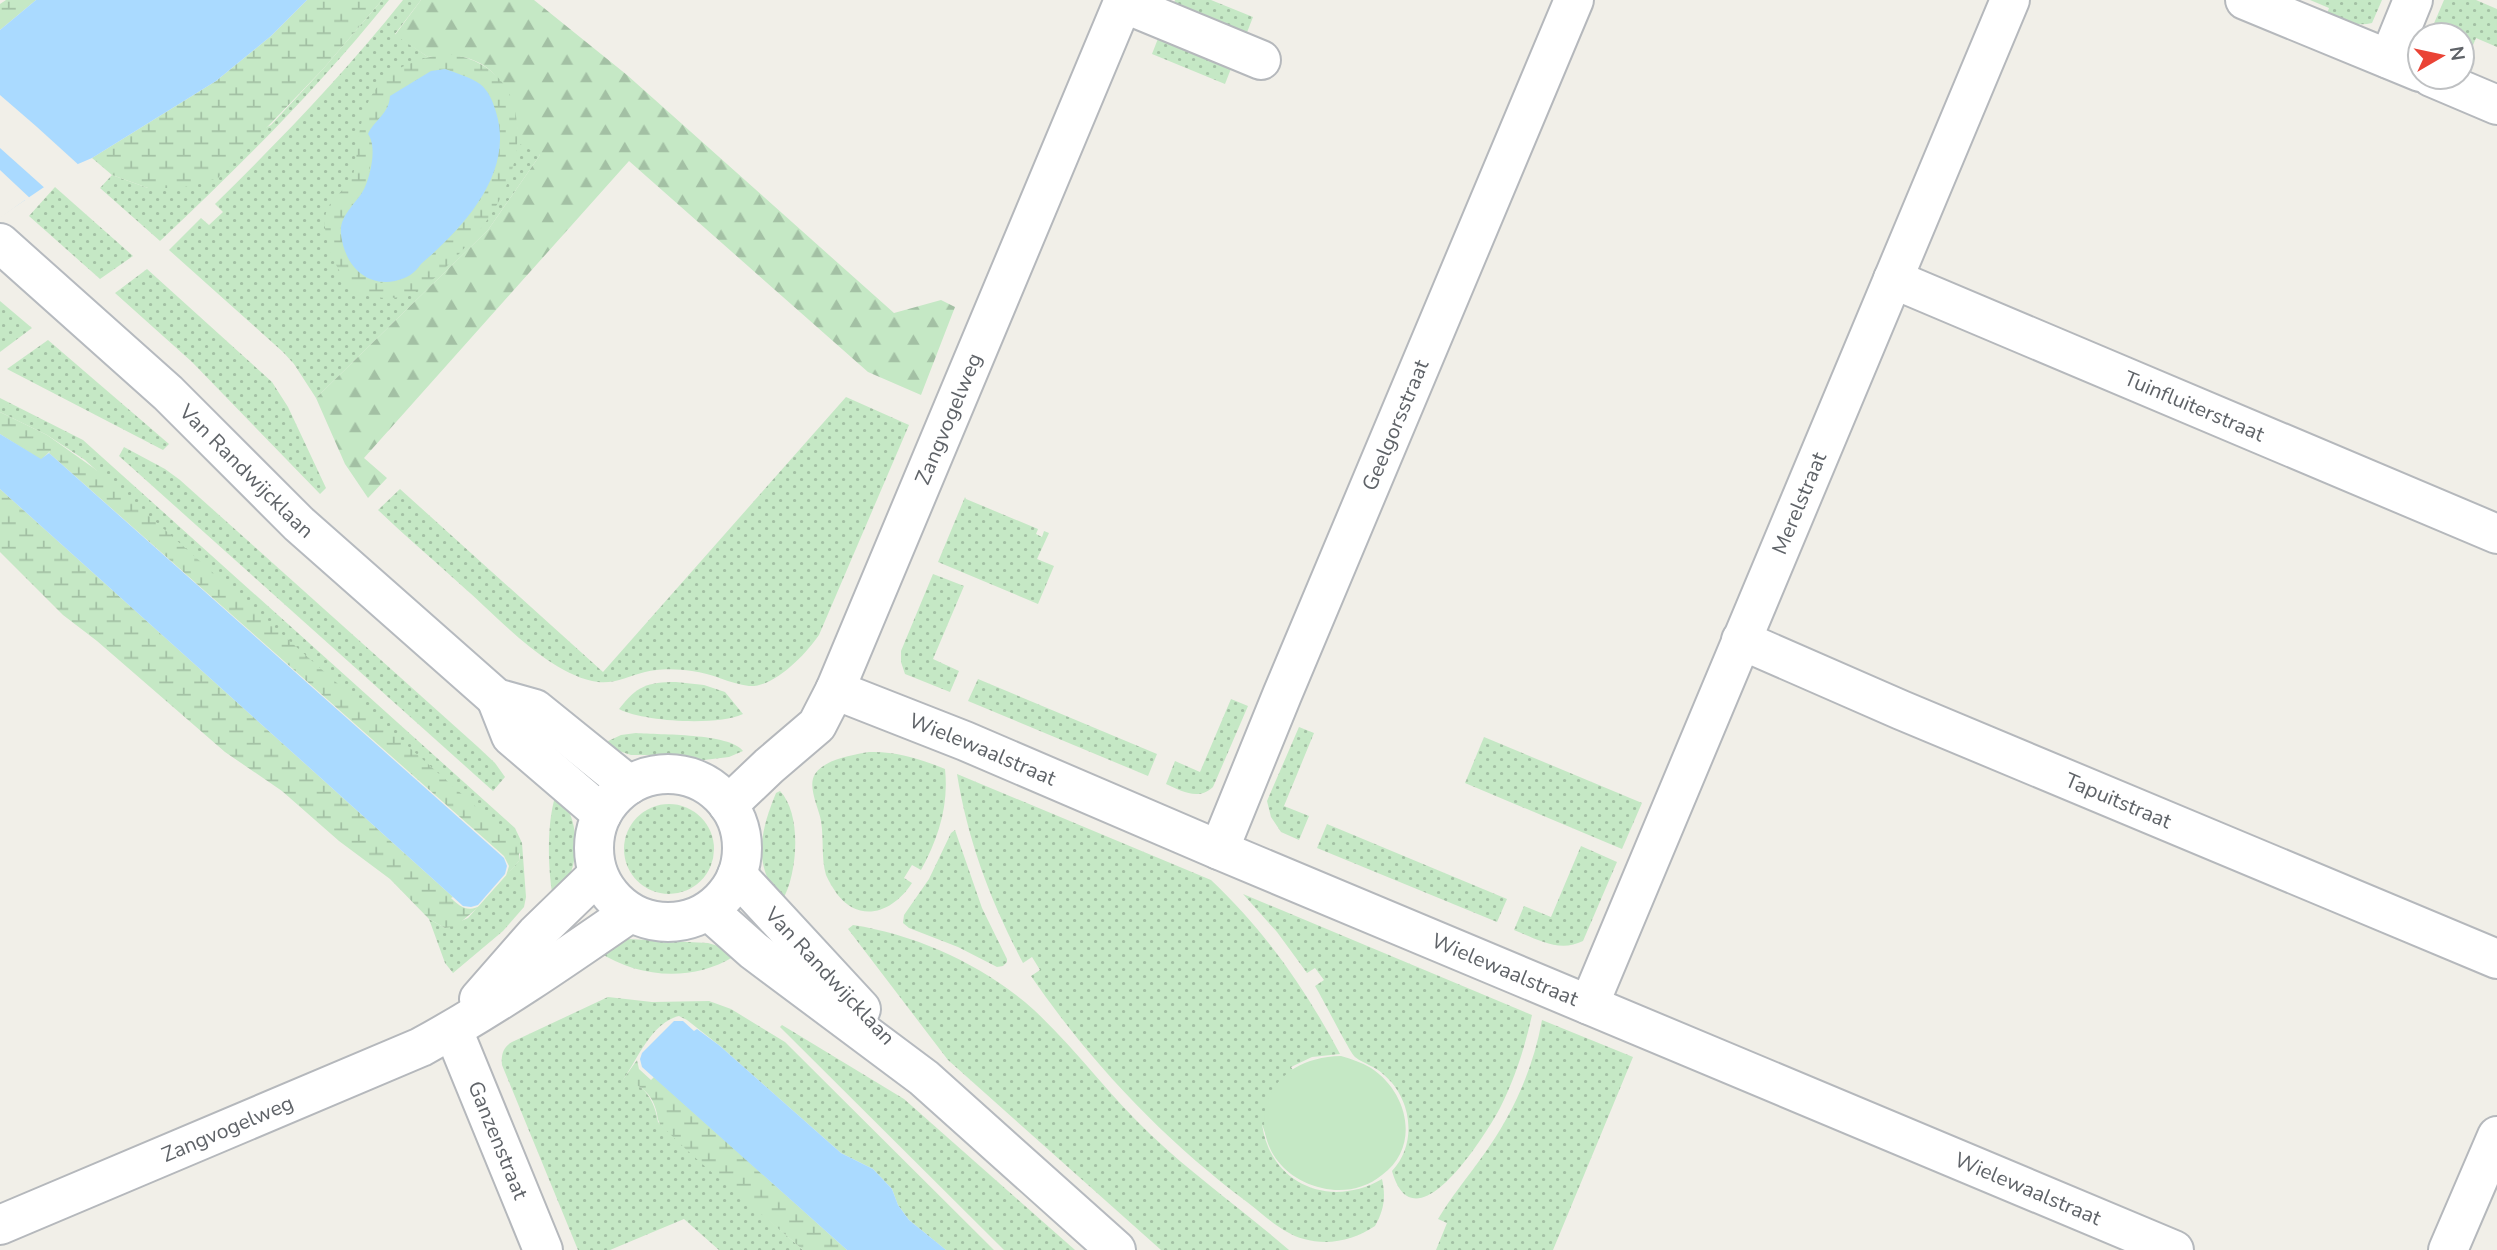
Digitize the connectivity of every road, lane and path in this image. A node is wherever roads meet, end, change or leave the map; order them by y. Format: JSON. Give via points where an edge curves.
{"nodes":[{"id":1,"x":1574,"y":0,"type":"edge"},
{"id":2,"x":2010,"y":0,"type":"edge"},
{"id":3,"x":2245,"y":0,"type":"edge"},
{"id":4,"x":2413,"y":0,"type":"edge"},
{"id":5,"x":1124,"y":1,"type":"edge"},
{"id":6,"x":1261,"y":60,"type":"dead end"},
{"id":7,"x":2404,"y":66,"type":"edge"},
{"id":8,"x":2463,"y":91,"type":"edge"},
{"id":9,"x":2497,"y":106,"type":"edge"},
{"id":10,"x":0,"y":243,"type":"edge"},
{"id":11,"x":1893,"y":279,"type":"junction"},
{"id":12,"x":2497,"y":534,"type":"edge"},
{"id":13,"x":1741,"y":640,"type":"junction"},
{"id":14,"x":835,"y":690,"type":"junction"},
{"id":15,"x":496,"y":698,"type":"junction"},
{"id":16,"x":629,"y":785,"type":"junction"},
{"id":17,"x":728,"y":805,"type":"junction"},
{"id":18,"x":602,"y":814,"type":"junction"},
{"id":19,"x":1219,"y":850,"type":"junction"},
{"id":20,"x":598,"y":874,"type":"junction"},
{"id":21,"x":737,"y":875,"type":"junction"},
{"id":22,"x":709,"y":911,"type":"junction"},
{"id":23,"x":630,"y":913,"type":"junction"},
{"id":24,"x":2497,"y":959,"type":"edge"},
{"id":25,"x":1589,"y":1005,"type":"junction"},
{"id":26,"x":453,"y":1030,"type":"junction"},
{"id":27,"x":924,"y":1078,"type":"junction"},
{"id":28,"x":2497,"y":1136,"type":"edge"},
{"id":29,"x":0,"y":1225,"type":"edge"},
{"id":30,"x":543,"y":1250,"type":"edge"},
{"id":31,"x":1115,"y":1250,"type":"edge"},
{"id":32,"x":2174,"y":1250,"type":"edge"},
{"id":33,"x":2448,"y":1250,"type":"edge"}],
"edges":[{"from":1,"to":19,"type":"street","name":"Geelgorsstraat"},
{"from":2,"to":11,"type":"street","name":"Merelstraat"},
{"from":3,"to":7,"type":"street"},
{"from":4,"to":7,"type":"street"},
{"from":5,"to":6,"type":"street"},
{"from":5,"to":14,"type":"street","name":"Zangvogelweg"},
{"from":8,"to":9,"type":"street"},
{"from":10,"to":15,"type":"street","name":"Van Randwijcklaan","via":[[168,393],[299,524]]},
{"from":11,"to":12,"type":"street","name":"Tuinfluiterstraat"},
{"from":11,"to":13,"type":"street","name":"Merelstraat"},
{"from":13,"to":24,"type":"street","name":"Tapuitstraat"},
{"from":13,"to":25,"type":"street","name":"Merelstraat"},
{"from":14,"to":17,"type":"street","name":"Zangvogelweg","via":[[817,725]]},
{"from":14,"to":19,"type":"street","name":"Wielewaalstraat"},
{"from":15,"to":16,"type":"street","name":"Van Randwijcklaan","via":[[535,709]]},
{"from":15,"to":18,"type":"street","name":"Van Randwijcklaan","via":[[511,736]]},
{"from":16,"to":17,"type":"street","via":[[650,776],[672,774],[713,789]]},
{"from":16,"to":18,"type":"street"},
{"from":17,"to":21,"type":"street","via":[[739,827],[742,851]]},
{"from":18,"to":20,"type":"street","via":[[593,850]]},
{"from":19,"to":25,"type":"street","name":"Wielewaalstraat"},
{"from":20,"to":23,"type":"street","via":[[611,896]]},
{"from":20,"to":26,"type":"street","name":"Zangvogelweg","via":[[536,934]]},
{"from":21,"to":22,"type":"street","via":[[726,895]]},
{"from":21,"to":27,"type":"street","name":"Van Randwijcklaan"},
{"from":22,"to":23,"type":"street","via":[[670,923]]},
{"from":22,"to":27,"type":"street","name":"Van Randwijcklaan","via":[[754,951]]},
{"from":23,"to":26,"type":"street","name":"Zangvogelweg"},
{"from":25,"to":32,"type":"street","name":"Wielewaalstraat"},
{"from":26,"to":29,"type":"street","name":"Zangvogelweg","via":[[309,1096]]},
{"from":26,"to":30,"type":"street","name":"Ganzenstraat"},
{"from":27,"to":31,"type":"street","name":"Van Randwijcklaan"},
{"from":28,"to":33,"type":"street"}]}
